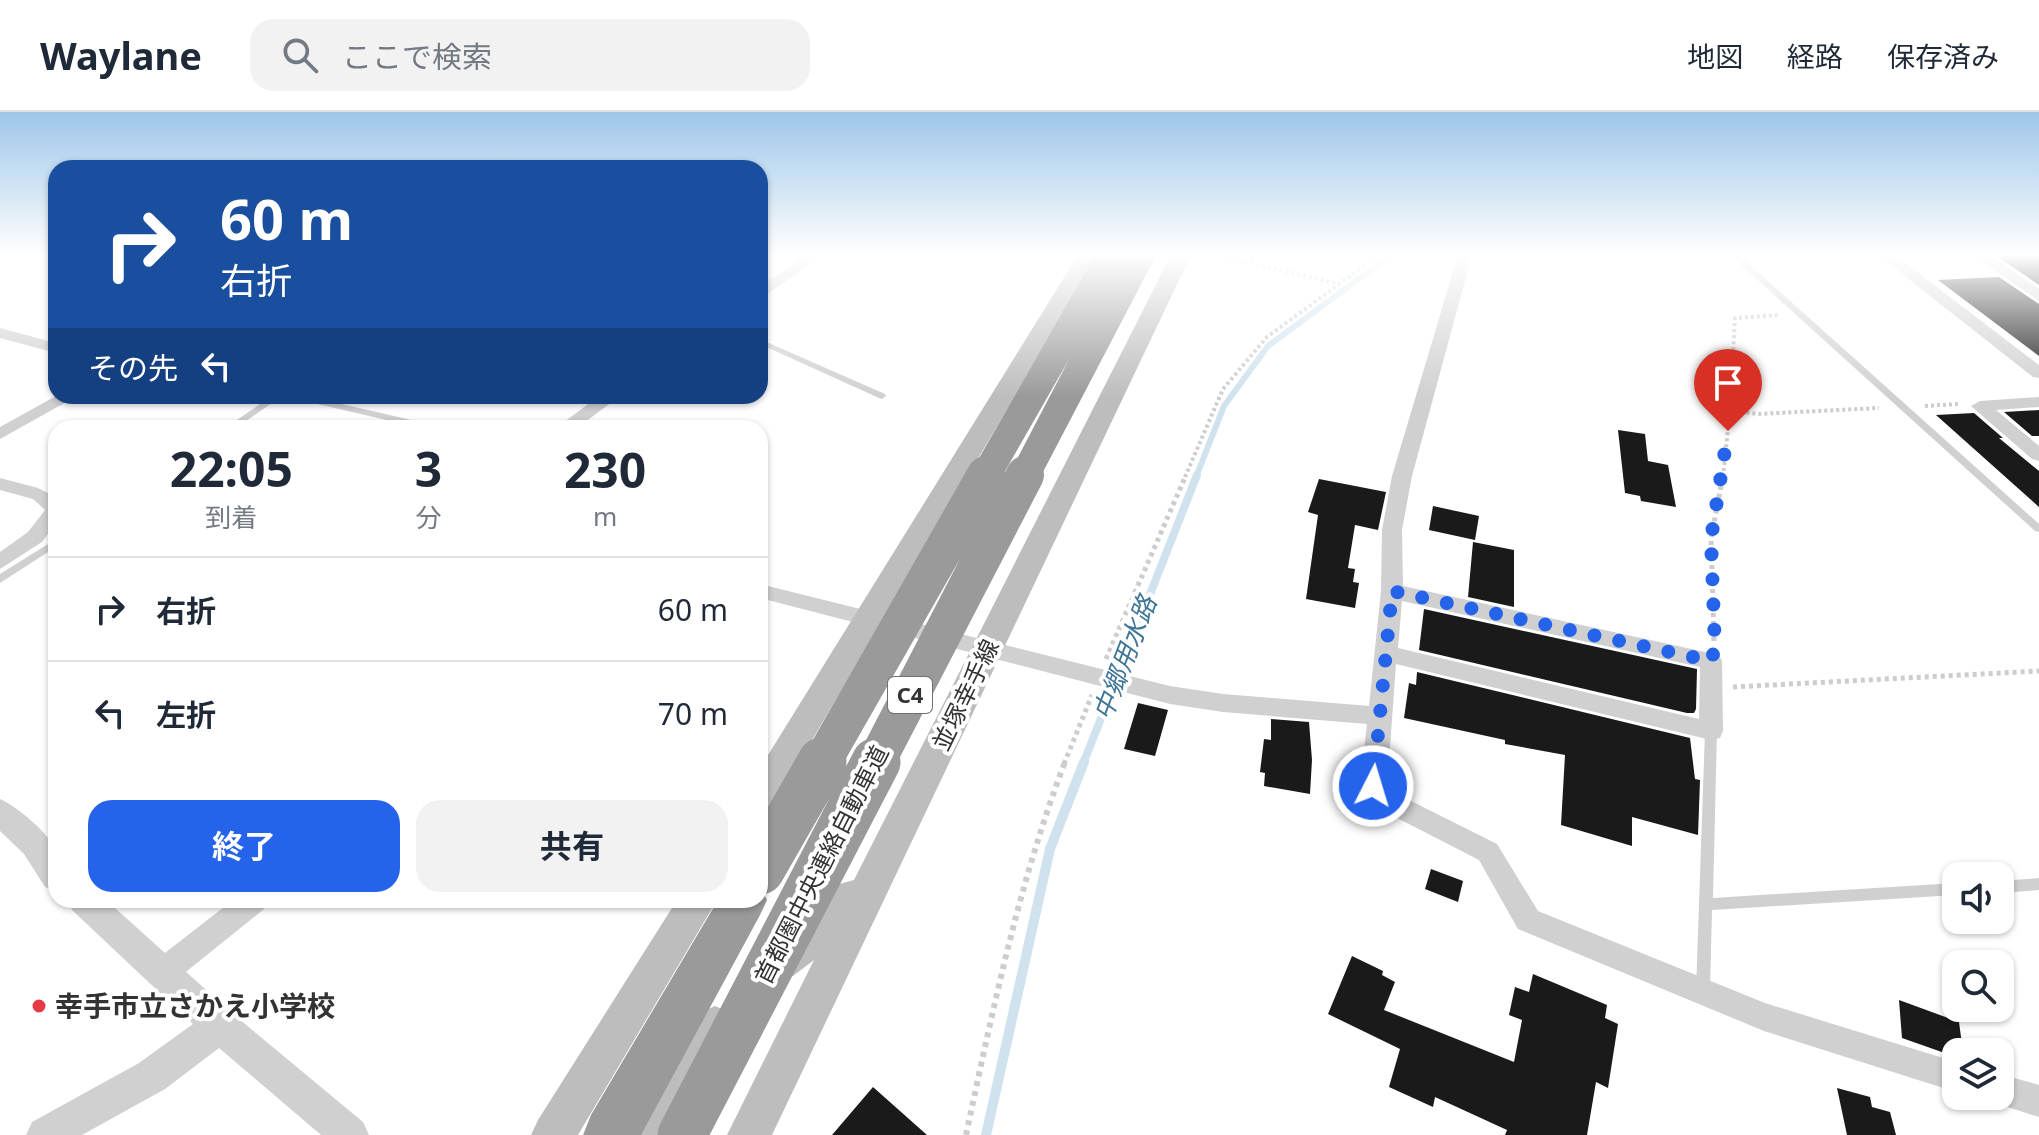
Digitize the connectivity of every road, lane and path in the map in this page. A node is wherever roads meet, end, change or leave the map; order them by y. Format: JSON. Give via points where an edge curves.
{"nodes":[{"id":1,"x":1059,"y":303,"type":"edge"},
{"id":2,"x":1085,"y":303,"type":"edge"},
{"id":3,"x":1115,"y":303,"type":"edge"},
{"id":4,"x":1158,"y":303,"type":"edge"},
{"id":5,"x":1312,"y":303,"type":"edge"},
{"id":6,"x":1451,"y":303,"type":"edge"},
{"id":7,"x":1786,"y":303,"type":"edge"},
{"id":8,"x":1947,"y":303,"type":"edge"},
{"id":9,"x":1798,"y":314,"type":"junction"},
{"id":10,"x":0,"y":333,"type":"edge"},
{"id":11,"x":768,"y":345,"type":"edge"},
{"id":12,"x":48,"y":346,"type":"edge"},
{"id":13,"x":2039,"y":373,"type":"edge"},
{"id":14,"x":882,"y":396,"type":"dead end"},
{"id":15,"x":2039,"y":402,"type":"edge"},
{"id":16,"x":54,"y":404,"type":"edge"},
{"id":17,"x":266,"y":404,"type":"edge"},
{"id":18,"x":330,"y":404,"type":"edge"},
{"id":19,"x":600,"y":404,"type":"edge"},
{"id":20,"x":1980,"y":406,"type":"junction"},
{"id":21,"x":1902,"y":407,"type":"junction"},
{"id":22,"x":1730,"y":410,"type":"junction"},
{"id":23,"x":242,"y":420,"type":"edge"},
{"id":24,"x":399,"y":420,"type":"edge"},
{"id":25,"x":576,"y":420,"type":"edge"},
{"id":26,"x":0,"y":434,"type":"edge"},
{"id":27,"x":2039,"y":455,"type":"edge"},
{"id":28,"x":0,"y":484,"type":"edge"},
{"id":29,"x":48,"y":500,"type":"edge"},
{"id":30,"x":48,"y":523,"type":"edge"},
{"id":31,"x":2039,"y":529,"type":"edge"},
{"id":32,"x":48,"y":547,"type":"edge"},
{"id":33,"x":0,"y":562,"type":"edge"},
{"id":34,"x":0,"y":579,"type":"edge"},
{"id":35,"x":1392,"y":591,"type":"junction"},
{"id":36,"x":768,"y":593,"type":"edge"},
{"id":37,"x":868,"y":618,"type":"junction"},
{"id":38,"x":989,"y":648,"type":"junction"},
{"id":39,"x":1386,"y":653,"type":"junction"},
{"id":40,"x":1711,"y":661,"type":"junction"},
{"id":41,"x":2039,"y":671,"type":"edge"},
{"id":42,"x":1109,"y":679,"type":"junction"},
{"id":43,"x":1712,"y":686,"type":"junction"},
{"id":44,"x":1379,"y":716,"type":"junction"},
{"id":45,"x":1711,"y":731,"type":"junction"},
{"id":46,"x":768,"y":785,"type":"edge"},
{"id":47,"x":914,"y":800,"type":"junction"},
{"id":48,"x":0,"y":812,"type":"edge"},
{"id":49,"x":768,"y":856,"type":"edge"},
{"id":50,"x":48,"y":865,"type":"edge"},
{"id":51,"x":2039,"y":884,"type":"edge"},
{"id":52,"x":2014,"y":886,"type":"edge"},
{"id":53,"x":1942,"y":890,"type":"edge"},
{"id":54,"x":1708,"y":904,"type":"junction"},
{"id":55,"x":92,"y":908,"type":"edge"},
{"id":56,"x":244,"y":908,"type":"edge"},
{"id":57,"x":693,"y":908,"type":"edge"},
{"id":58,"x":739,"y":908,"type":"edge"},
{"id":59,"x":162,"y":973,"type":"junction"},
{"id":60,"x":1703,"y":992,"type":"junction"},
{"id":61,"x":220,"y":1026,"type":"junction"},
{"id":62,"x":1942,"y":1073,"type":"edge"},
{"id":63,"x":2014,"y":1094,"type":"edge"},
{"id":64,"x":2039,"y":1101,"type":"edge"},
{"id":65,"x":45,"y":1135,"type":"edge"},
{"id":66,"x":350,"y":1135,"type":"edge"},
{"id":67,"x":553,"y":1135,"type":"edge"},
{"id":68,"x":611,"y":1135,"type":"edge"},
{"id":69,"x":650,"y":1135,"type":"edge"},
{"id":70,"x":682,"y":1135,"type":"edge"},
{"id":71,"x":749,"y":1135,"type":"edge"},
{"id":72,"x":966,"y":1135,"type":"edge"}],
"edges":[{"from":1,"to":37,"type":"main road"},
{"from":2,"to":49,"type":"highway","name":"首都圏中央連絡自動車道","number":"C4","bridge":true},
{"from":3,"to":70,"type":"highway","name":"首都圏中央連絡自動車道","number":"C4","bridge":true},
{"from":4,"to":38,"type":"main road","name":"並塚幸手線"},
{"from":5,"to":42,"type":"path","via":[[1267,337],[1223,389]]},
{"from":6,"to":35,"type":"street","via":[[1402,476],[1392,530]]},
{"from":7,"to":9,"type":"lane"},
{"from":8,"to":13,"type":"street"},
{"from":9,"to":21,"type":"lane"},
{"from":9,"to":22,"type":"path","via":[[1735,318]]},
{"from":10,"to":12,"type":"street"},
{"from":11,"to":14,"type":"lane"},
{"from":15,"to":20,"type":"street"},
{"from":16,"to":26,"type":"street"},
{"from":17,"to":23,"type":"lane"},
{"from":18,"to":24,"type":"lane"},
{"from":19,"to":25,"type":"street"},
{"from":20,"to":21,"type":"path"},
{"from":20,"to":27,"type":"street"},
{"from":21,"to":22,"type":"path","via":[[1757,414]]},
{"from":21,"to":31,"type":"lane"},
{"from":22,"to":40,"type":"path","via":[[1711,539]]},
{"from":28,"to":29,"type":"street"},
{"from":30,"to":33,"type":"street"},
{"from":32,"to":34,"type":"lane"},
{"from":35,"to":39,"type":"street"},
{"from":35,"to":40,"type":"street"},
{"from":36,"to":37,"type":"street"},
{"from":37,"to":38,"type":"street"},
{"from":37,"to":46,"type":"main road"},
{"from":38,"to":42,"type":"street"},
{"from":38,"to":47,"type":"main road","name":"並塚幸手線"},
{"from":39,"to":44,"type":"street"},
{"from":39,"to":45,"type":"street"},
{"from":40,"to":43,"type":"street"},
{"from":41,"to":43,"type":"path"},
{"from":42,"to":44,"type":"street","via":[[1223,703]]},
{"from":42,"to":72,"type":"path","via":[[1048,808],[986,1036]]},
{"from":43,"to":45,"type":"street"},
{"from":44,"to":60,"type":"street","via":[[1373,786],[1377,796],[1488,852],[1528,920]]},
{"from":45,"to":54,"type":"lane"},
{"from":47,"to":69,"type":"main road","via":[[831,925],[731,1001]]},
{"from":47,"to":71,"type":"main road","name":"並塚幸手線"},
{"from":48,"to":50,"type":"street"},
{"from":51,"to":52,"type":"lane"},
{"from":53,"to":54,"type":"lane"},
{"from":54,"to":60,"type":"lane"},
{"from":55,"to":59,"type":"street"},
{"from":56,"to":59,"type":"street"},
{"from":57,"to":67,"type":"main road"},
{"from":58,"to":68,"type":"highway"},
{"from":59,"to":61,"type":"street"},
{"from":60,"to":62,"type":"street","via":[[1764,1017]]},
{"from":61,"to":65,"type":"street","via":[[152,1076]]},
{"from":61,"to":66,"type":"street"},
{"from":63,"to":64,"type":"street"}]}
